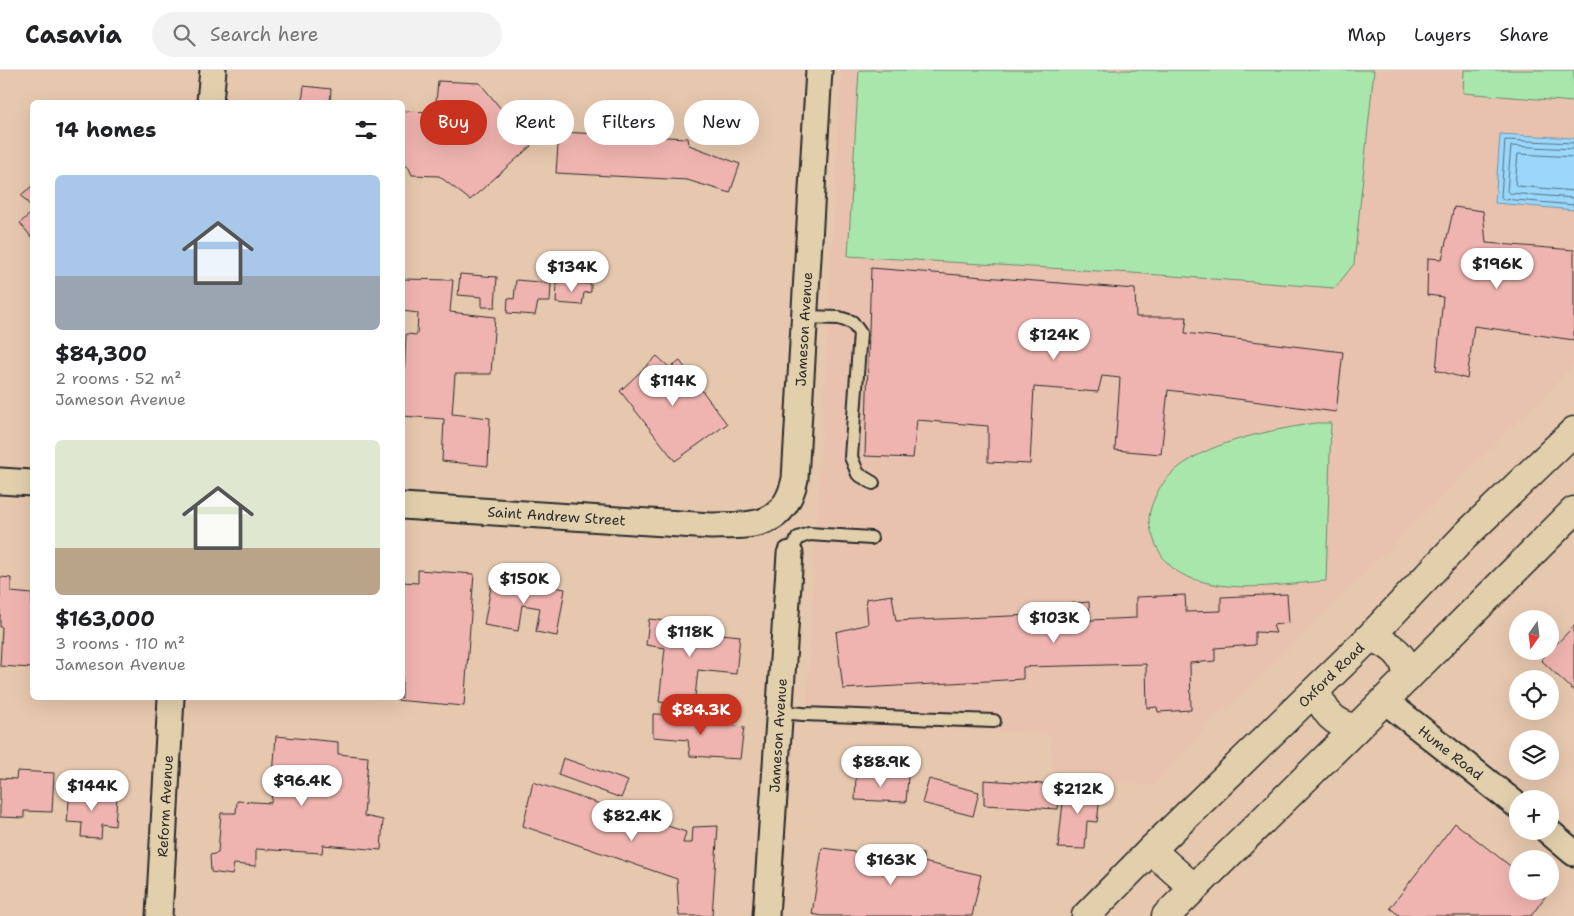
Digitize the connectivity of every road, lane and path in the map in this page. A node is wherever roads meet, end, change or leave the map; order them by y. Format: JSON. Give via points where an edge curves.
{"nodes":[{"id":1,"x":213,"y":70,"type":"edge"},
{"id":2,"x":819,"y":70,"type":"edge"},
{"id":3,"x":210,"y":100,"type":"edge"},
{"id":4,"x":804,"y":316,"type":"junction"},
{"id":5,"x":1574,"y":431,"type":"edge"},
{"id":6,"x":0,"y":481,"type":"edge"},
{"id":7,"x":30,"y":483,"type":"edge"},
{"id":8,"x":874,"y":483,"type":"dead end"},
{"id":9,"x":405,"y":506,"type":"edge"},
{"id":10,"x":1574,"y":511,"type":"edge"},
{"id":11,"x":710,"y":526,"type":"joint"},
{"id":12,"x":871,"y":538,"type":"dead end"},
{"id":13,"x":790,"y":554,"type":"joint"},
{"id":14,"x":1369,"y":638,"type":"junction"},
{"id":15,"x":1407,"y":678,"type":"junction"},
{"id":16,"x":1316,"y":691,"type":"junction"},
{"id":17,"x":171,"y":700,"type":"edge"},
{"id":18,"x":1384,"y":700,"type":"junction"},
{"id":19,"x":780,"y":712,"type":"junction"},
{"id":20,"x":994,"y":721,"type":"dead end"},
{"id":21,"x":1355,"y":729,"type":"junction"},
{"id":22,"x":1509,"y":799,"type":"edge"},
{"id":23,"x":1559,"y":840,"type":"edge"},
{"id":24,"x":1151,"y":850,"type":"junction"},
{"id":25,"x":1574,"y":853,"type":"edge"},
{"id":26,"x":1194,"y":888,"type":"junction"},
{"id":27,"x":158,"y":916,"type":"edge"},
{"id":28,"x":766,"y":916,"type":"edge"},
{"id":29,"x":1086,"y":916,"type":"edge"},
{"id":30,"x":1166,"y":916,"type":"edge"}],
"edges":[{"from":1,"to":3,"type":"street"},
{"from":2,"to":4,"type":"street","name":"Jameson Avenue"},
{"from":4,"to":8,"type":"lane","via":[[839,318],[852,322],[860,333],[851,457],[858,474]]},
{"from":4,"to":11,"type":"street","name":"Jameson Avenue","via":[[792,494],[776,516],[765,522]]},
{"from":5,"to":14,"type":"main road","name":"Oxford Road","via":[[1465,536]]},
{"from":6,"to":7,"type":"street"},
{"from":9,"to":11,"type":"street","name":"Saint Andrew Street"},
{"from":10,"to":15,"type":"main road"},
{"from":12,"to":13,"type":"lane","via":[[809,534],[798,538]]},
{"from":13,"to":19,"type":"street","name":"Jameson Avenue"},
{"from":14,"to":15,"type":"main road","via":[[1398,652],[1407,667]]},
{"from":14,"to":16,"type":"main road","name":"Oxford Road"},
{"from":15,"to":18,"type":"main road"},
{"from":16,"to":21,"type":"main road","via":[[1328,714],[1339,724]]},
{"from":16,"to":24,"type":"main road","name":"Oxford Road"},
{"from":17,"to":27,"type":"street","name":"Reform Avenue"},
{"from":18,"to":21,"type":"main road"},
{"from":18,"to":22,"type":"street","name":"Hume Road"},
{"from":19,"to":20,"type":"lane"},
{"from":19,"to":28,"type":"street","name":"Jameson Avenue"},
{"from":21,"to":26,"type":"main road"},
{"from":23,"to":25,"type":"street"},
{"from":24,"to":26,"type":"main road"},
{"from":24,"to":29,"type":"main road","name":"Oxford Road"},
{"from":26,"to":30,"type":"main road"}]}
